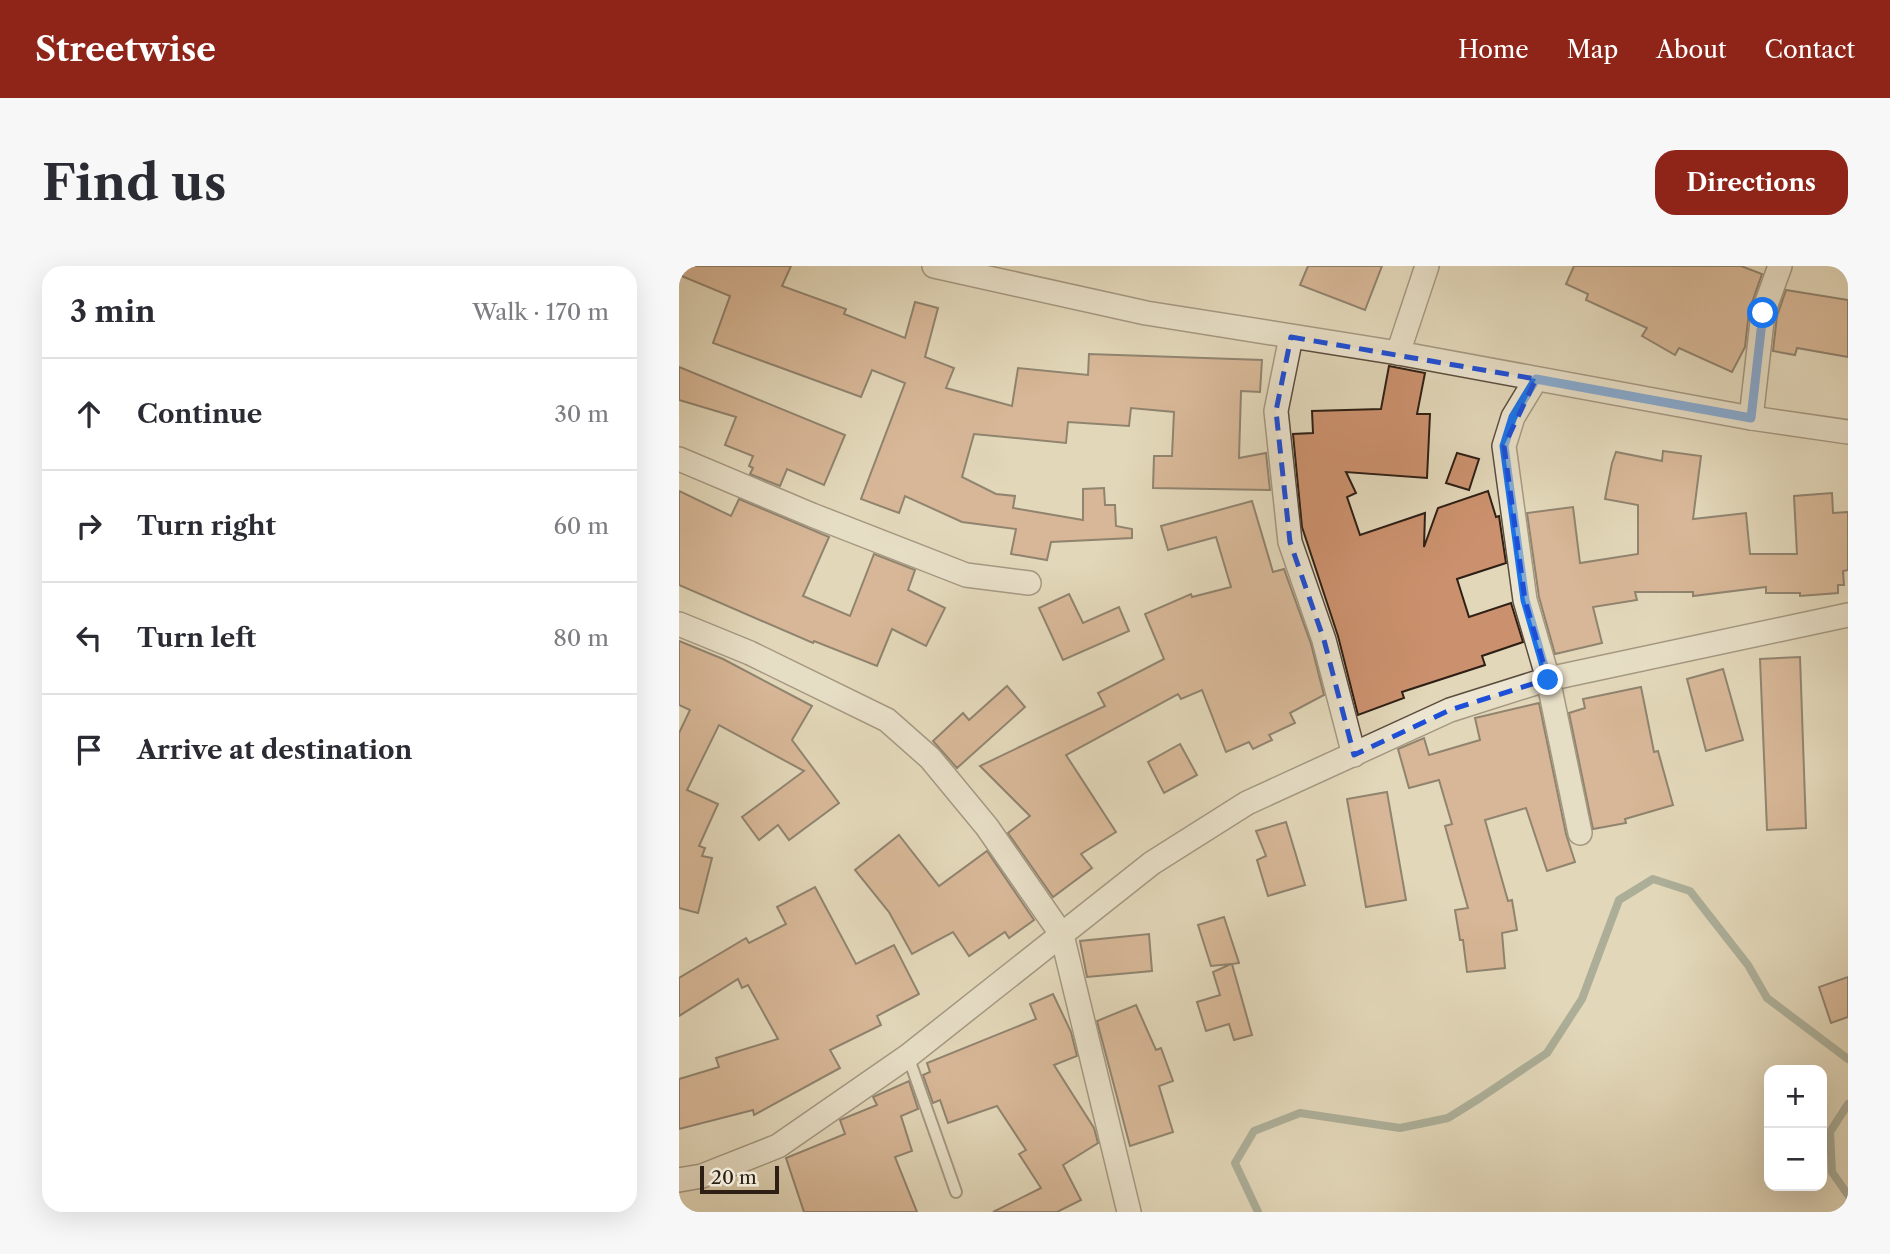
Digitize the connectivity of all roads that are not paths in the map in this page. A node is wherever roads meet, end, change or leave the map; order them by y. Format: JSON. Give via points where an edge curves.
{"nodes":[{"id":1,"x":934,"y":266,"type":"edge"},
{"id":2,"x":1427,"y":266,"type":"edge"},
{"id":3,"x":1780,"y":266,"type":"edge"},
{"id":4,"x":1291,"y":337,"type":"junction"},
{"id":5,"x":1398,"y":353,"type":"junction"},
{"id":6,"x":1536,"y":379,"type":"junction"},
{"id":7,"x":1751,"y":418,"type":"junction"},
{"id":8,"x":1848,"y":432,"type":"edge"},
{"id":9,"x":679,"y":459,"type":"edge"},
{"id":10,"x":1029,"y":583,"type":"dead end"},
{"id":11,"x":1848,"y":615,"type":"edge"},
{"id":12,"x":679,"y":624,"type":"edge"},
{"id":13,"x":1548,"y":680,"type":"junction"},
{"id":14,"x":1354,"y":755,"type":"junction"},
{"id":15,"x":1580,"y":833,"type":"dead end"},
{"id":16,"x":1062,"y":935,"type":"junction"},
{"id":17,"x":908,"y":1056,"type":"junction"},
{"id":18,"x":679,"y":1180,"type":"edge"},
{"id":19,"x":956,"y":1192,"type":"dead end"},
{"id":20,"x":1129,"y":1212,"type":"edge"}],
"edges":[{"from":1,"to":4,"type":"street","via":[[1146,313]]},
{"from":2,"to":5,"type":"street"},
{"from":3,"to":7,"type":"street","via":[[1763,313]]},
{"from":4,"to":5,"type":"street"},
{"from":4,"to":14,"type":"street","via":[[1276,411],[1290,542],[1324,640]]},
{"from":5,"to":6,"type":"street"},
{"from":6,"to":7,"type":"street"},
{"from":6,"to":13,"type":"street","via":[[1513,417],[1504,446],[1525,600]]},
{"from":7,"to":8,"type":"street"},
{"from":9,"to":10,"type":"street","via":[[966,575]]},
{"from":11,"to":13,"type":"street"},
{"from":12,"to":16,"type":"street","via":[[887,720],[930,758],[987,827]]},
{"from":13,"to":14,"type":"street","via":[[1450,710]]},
{"from":13,"to":15,"type":"street"},
{"from":14,"to":16,"type":"street","via":[[1247,803],[1152,863]]},
{"from":16,"to":17,"type":"street"},
{"from":16,"to":20,"type":"street"},
{"from":17,"to":18,"type":"street","via":[[778,1146],[702,1176]]},
{"from":17,"to":19,"type":"lane"}]}
